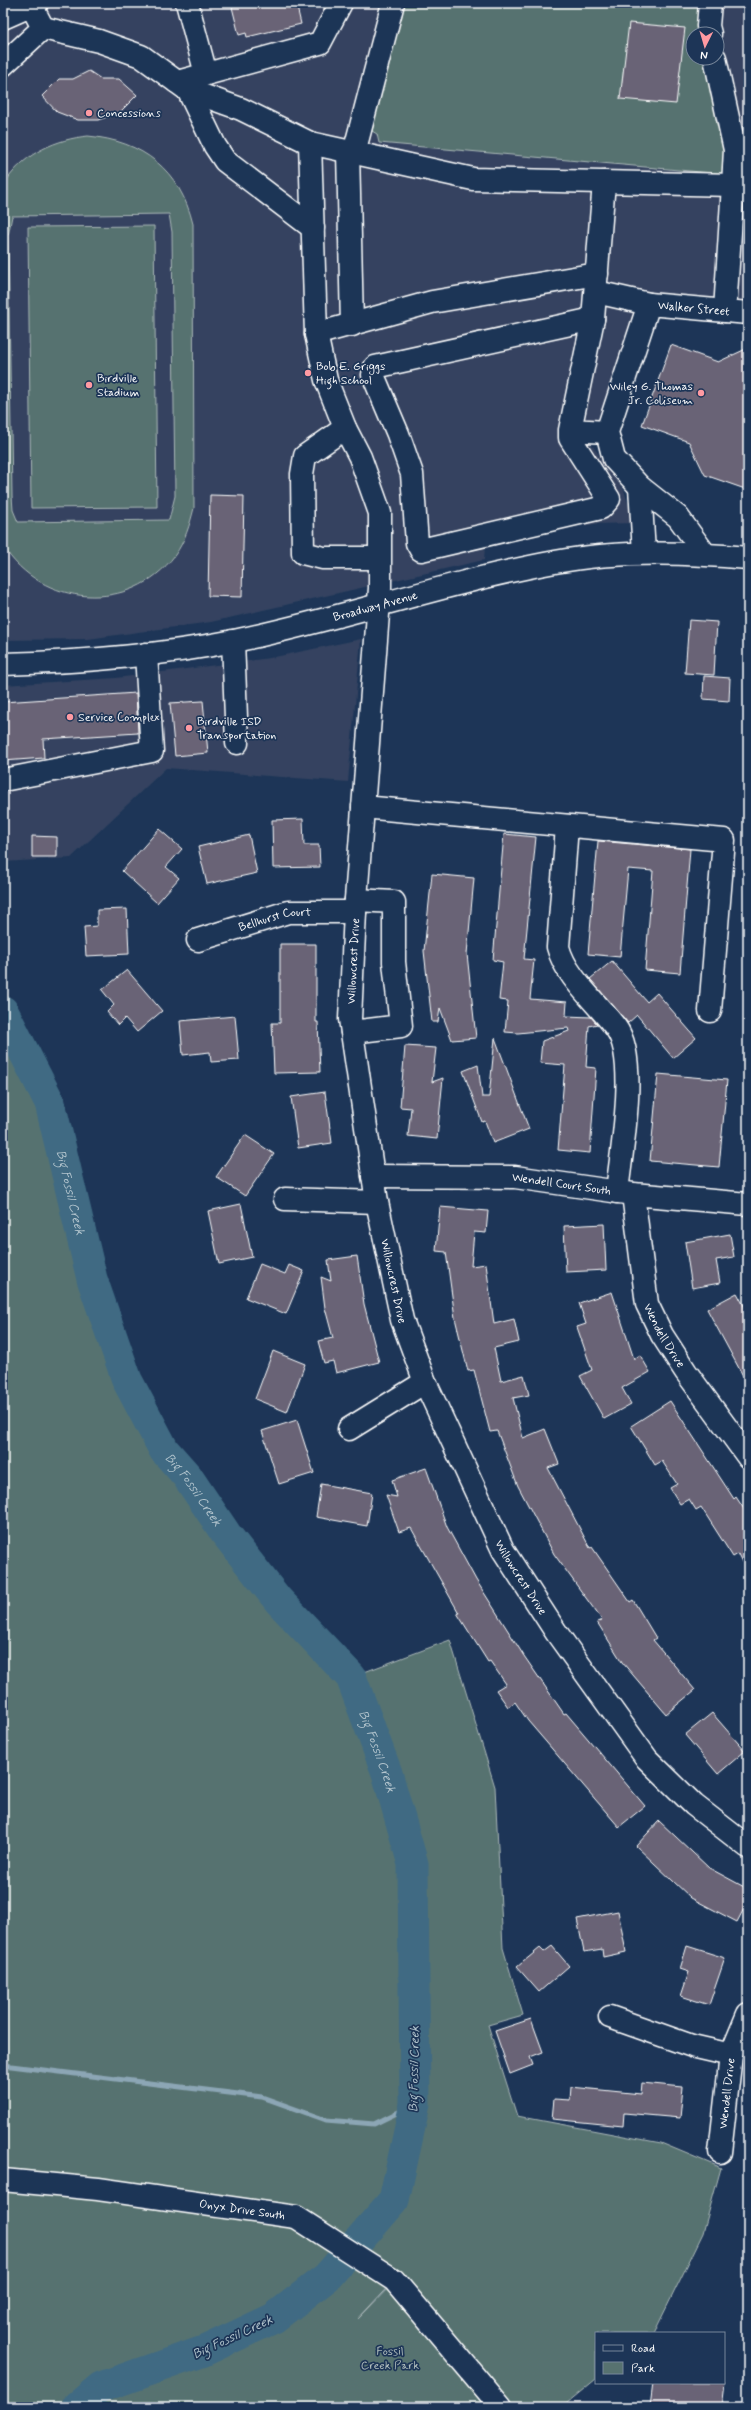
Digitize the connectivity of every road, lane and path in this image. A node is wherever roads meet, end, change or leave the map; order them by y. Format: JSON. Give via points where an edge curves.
{"nodes":[{"id":1,"x":187,"y":3,"type":"edge"},
{"id":2,"x":341,"y":3,"type":"edge"},
{"id":3,"x":393,"y":3,"type":"edge"},
{"id":4,"x":710,"y":3,"type":"edge"},
{"id":5,"x":33,"y":4,"type":"edge"},
{"id":6,"x":3,"y":18,"type":"edge"},
{"id":7,"x":708,"y":26,"type":"edge"},
{"id":8,"x":43,"y":28,"type":"junction"},
{"id":9,"x":3,"y":65,"type":"edge"},
{"id":10,"x":718,"y":66,"type":"edge"},
{"id":11,"x":206,"y":74,"type":"junction"},
{"id":12,"x":183,"y":86,"type":"junction"},
{"id":13,"x":310,"y":143,"type":"junction"},
{"id":14,"x":351,"y":152,"type":"junction"},
{"id":15,"x":604,"y":182,"type":"junction"},
{"id":16,"x":733,"y":184,"type":"junction"},
{"id":17,"x":313,"y":228,"type":"junction"},
{"id":18,"x":596,"y":283,"type":"junction"},
{"id":19,"x":649,"y":304,"type":"junction"},
{"id":20,"x":725,"y":311,"type":"junction"},
{"id":21,"x":748,"y":313,"type":"edge"},
{"id":22,"x":593,"y":319,"type":"junction"},
{"id":23,"x":352,"y":325,"type":"junction"},
{"id":24,"x":316,"y":334,"type":"junction"},
{"id":25,"x":345,"y":428,"type":"junction"},
{"id":26,"x":570,"y":430,"type":"junction"},
{"id":27,"x":607,"y":432,"type":"junction"},
{"id":28,"x":640,"y":487,"type":"junction"},
{"id":29,"x":644,"y":553,"type":"junction"},
{"id":30,"x":705,"y":554,"type":"junction"},
{"id":31,"x":379,"y":558,"type":"junction"},
{"id":32,"x":748,"y":558,"type":"edge"},
{"id":33,"x":379,"y":606,"type":"junction"},
{"id":34,"x":233,"y":641,"type":"junction"},
{"id":35,"x":146,"y":654,"type":"junction"},
{"id":36,"x":3,"y":664,"type":"edge"},
{"id":37,"x":237,"y":743,"type":"dead end"},
{"id":38,"x":3,"y":780,"type":"edge"},
{"id":39,"x":363,"y":807,"type":"junction"},
{"id":40,"x":567,"y":826,"type":"junction"},
{"id":41,"x":356,"y":906,"type":"junction"},
{"id":42,"x":198,"y":940,"type":"dead end"},
{"id":43,"x":710,"y":1011,"type":"dead end"},
{"id":44,"x":352,"y":1032,"type":"junction"},
{"id":45,"x":373,"y":1176,"type":"junction"},
{"id":46,"x":625,"y":1193,"type":"junction"},
{"id":47,"x":285,"y":1199,"type":"dead end"},
{"id":48,"x":378,"y":1202,"type":"junction"},
{"id":49,"x":748,"y":1204,"type":"edge"},
{"id":50,"x":425,"y":1382,"type":"junction"},
{"id":51,"x":349,"y":1429,"type":"dead end"},
{"id":52,"x":748,"y":1457,"type":"edge"},
{"id":53,"x":748,"y":1847,"type":"edge"},
{"id":54,"x":748,"y":2014,"type":"edge"},
{"id":55,"x":610,"y":2017,"type":"dead end"},
{"id":56,"x":731,"y":2055,"type":"junction"},
{"id":57,"x":720,"y":2152,"type":"dead end"},
{"id":58,"x":3,"y":2180,"type":"edge"},
{"id":59,"x":501,"y":2407,"type":"edge"}],
"edges":[{"from":1,"to":11,"type":"street"},
{"from":2,"to":11,"type":"street","via":[[320,43]]},
{"from":3,"to":14,"type":"street"},
{"from":4,"to":7,"type":"street"},
{"from":5,"to":6,"type":"street"},
{"from":5,"to":8,"type":"street"},
{"from":8,"to":9,"type":"street"},
{"from":8,"to":12,"type":"street","via":[[99,40],[141,56]]},
{"from":10,"to":16,"type":"street","via":[[735,150]]},
{"from":11,"to":12,"type":"street"},
{"from":12,"to":13,"type":"street","via":[[241,109]]},
{"from":12,"to":17,"type":"street","via":[[225,161]]},
{"from":13,"to":14,"type":"street"},
{"from":13,"to":17,"type":"street","name":"Willowcrest Drive"},
{"from":14,"to":15,"type":"street","via":[[472,179]]},
{"from":14,"to":23,"type":"street"},
{"from":15,"to":16,"type":"street"},
{"from":15,"to":18,"type":"street"},
{"from":16,"to":20,"type":"street"},
{"from":17,"to":24,"type":"street","name":"Willowcrest Drive"},
{"from":18,"to":19,"type":"street"},
{"from":18,"to":22,"type":"street"},
{"from":18,"to":23,"type":"street","via":[[432,302]]},
{"from":19,"to":20,"type":"street","name":"Walker Street"},
{"from":19,"to":27,"type":"street","name":"Walker Street"},
{"from":20,"to":21,"type":"street","name":"Walker Street"},
{"from":22,"to":26,"type":"street"},
{"from":22,"to":26,"type":"street","via":[[375,367],[373,375],[412,474],[417,543],[421,550],[601,508],[609,499],[570,438]]},
{"from":23,"to":24,"type":"street"},
{"from":24,"to":25,"type":"street","name":"Willowcrest Drive","via":[[326,380]]},
{"from":25,"to":31,"type":"street","name":"Willowcrest Drive","via":[[360,457],[380,513]]},
{"from":25,"to":31,"type":"street","via":[[305,456],[302,474],[303,553],[323,558]]},
{"from":26,"to":27,"type":"street"},
{"from":27,"to":28,"type":"street","via":[[614,459]]},
{"from":28,"to":29,"type":"street"},
{"from":28,"to":30,"type":"street","via":[[678,517]]},
{"from":29,"to":30,"type":"street","name":"Broadway Avenue"},
{"from":29,"to":33,"type":"street","name":"Broadway Avenue","via":[[556,562],[486,577]]},
{"from":30,"to":32,"type":"street","name":"Broadway Avenue"},
{"from":31,"to":33,"type":"street","name":"Willowcrest Drive"},
{"from":33,"to":34,"type":"street","name":"Broadway Avenue"},
{"from":33,"to":39,"type":"street","name":"Willowcrest Drive"},
{"from":34,"to":35,"type":"street","name":"Broadway Avenue"},
{"from":34,"to":37,"type":"street"},
{"from":35,"to":36,"type":"street","name":"Broadway Avenue"},
{"from":35,"to":38,"type":"street","via":[[152,751]]},
{"from":39,"to":40,"type":"street"},
{"from":39,"to":41,"type":"street","name":"Willowcrest Drive"},
{"from":40,"to":43,"type":"street","via":[[724,840]]},
{"from":40,"to":46,"type":"street","name":"Wendell Drive","via":[[559,952],[568,969],[617,1029],[625,1049],[628,1082]]},
{"from":41,"to":42,"type":"street","name":"Bellhurst Court","via":[[288,912]]},
{"from":41,"to":44,"type":"street","name":"Willowcrest Drive","via":[[350,1019]]},
{"from":41,"to":44,"type":"street","name":"Bellhurst Court","via":[[394,902],[394,962],[401,1026]]},
{"from":44,"to":45,"type":"street","name":"Willowcrest Drive"},
{"from":45,"to":46,"type":"street","name":"Wendell Court South","via":[[514,1177]]},
{"from":45,"to":48,"type":"street","name":"Willowcrest Drive"},
{"from":46,"to":49,"type":"street","name":"Wendell Court South"},
{"from":46,"to":52,"type":"street","name":"Wendell Drive","via":[[647,1304],[662,1335],[686,1372]]},
{"from":47,"to":48,"type":"street"},
{"from":48,"to":50,"type":"street","name":"Willowcrest Drive","via":[[402,1320]]},
{"from":50,"to":51,"type":"street"},
{"from":50,"to":53,"type":"street","name":"Willowcrest Drive","via":[[503,1550],[556,1632],[647,1759],[694,1805]]},
{"from":54,"to":56,"type":"street","name":"Wendell Drive"},
{"from":55,"to":56,"type":"street","via":[[692,2046]]},
{"from":56,"to":57,"type":"street","name":"Wendell Drive"},
{"from":58,"to":59,"type":"street","name":"Onyx Drive South","via":[[98,2189],[296,2217],[394,2280]]}]}
